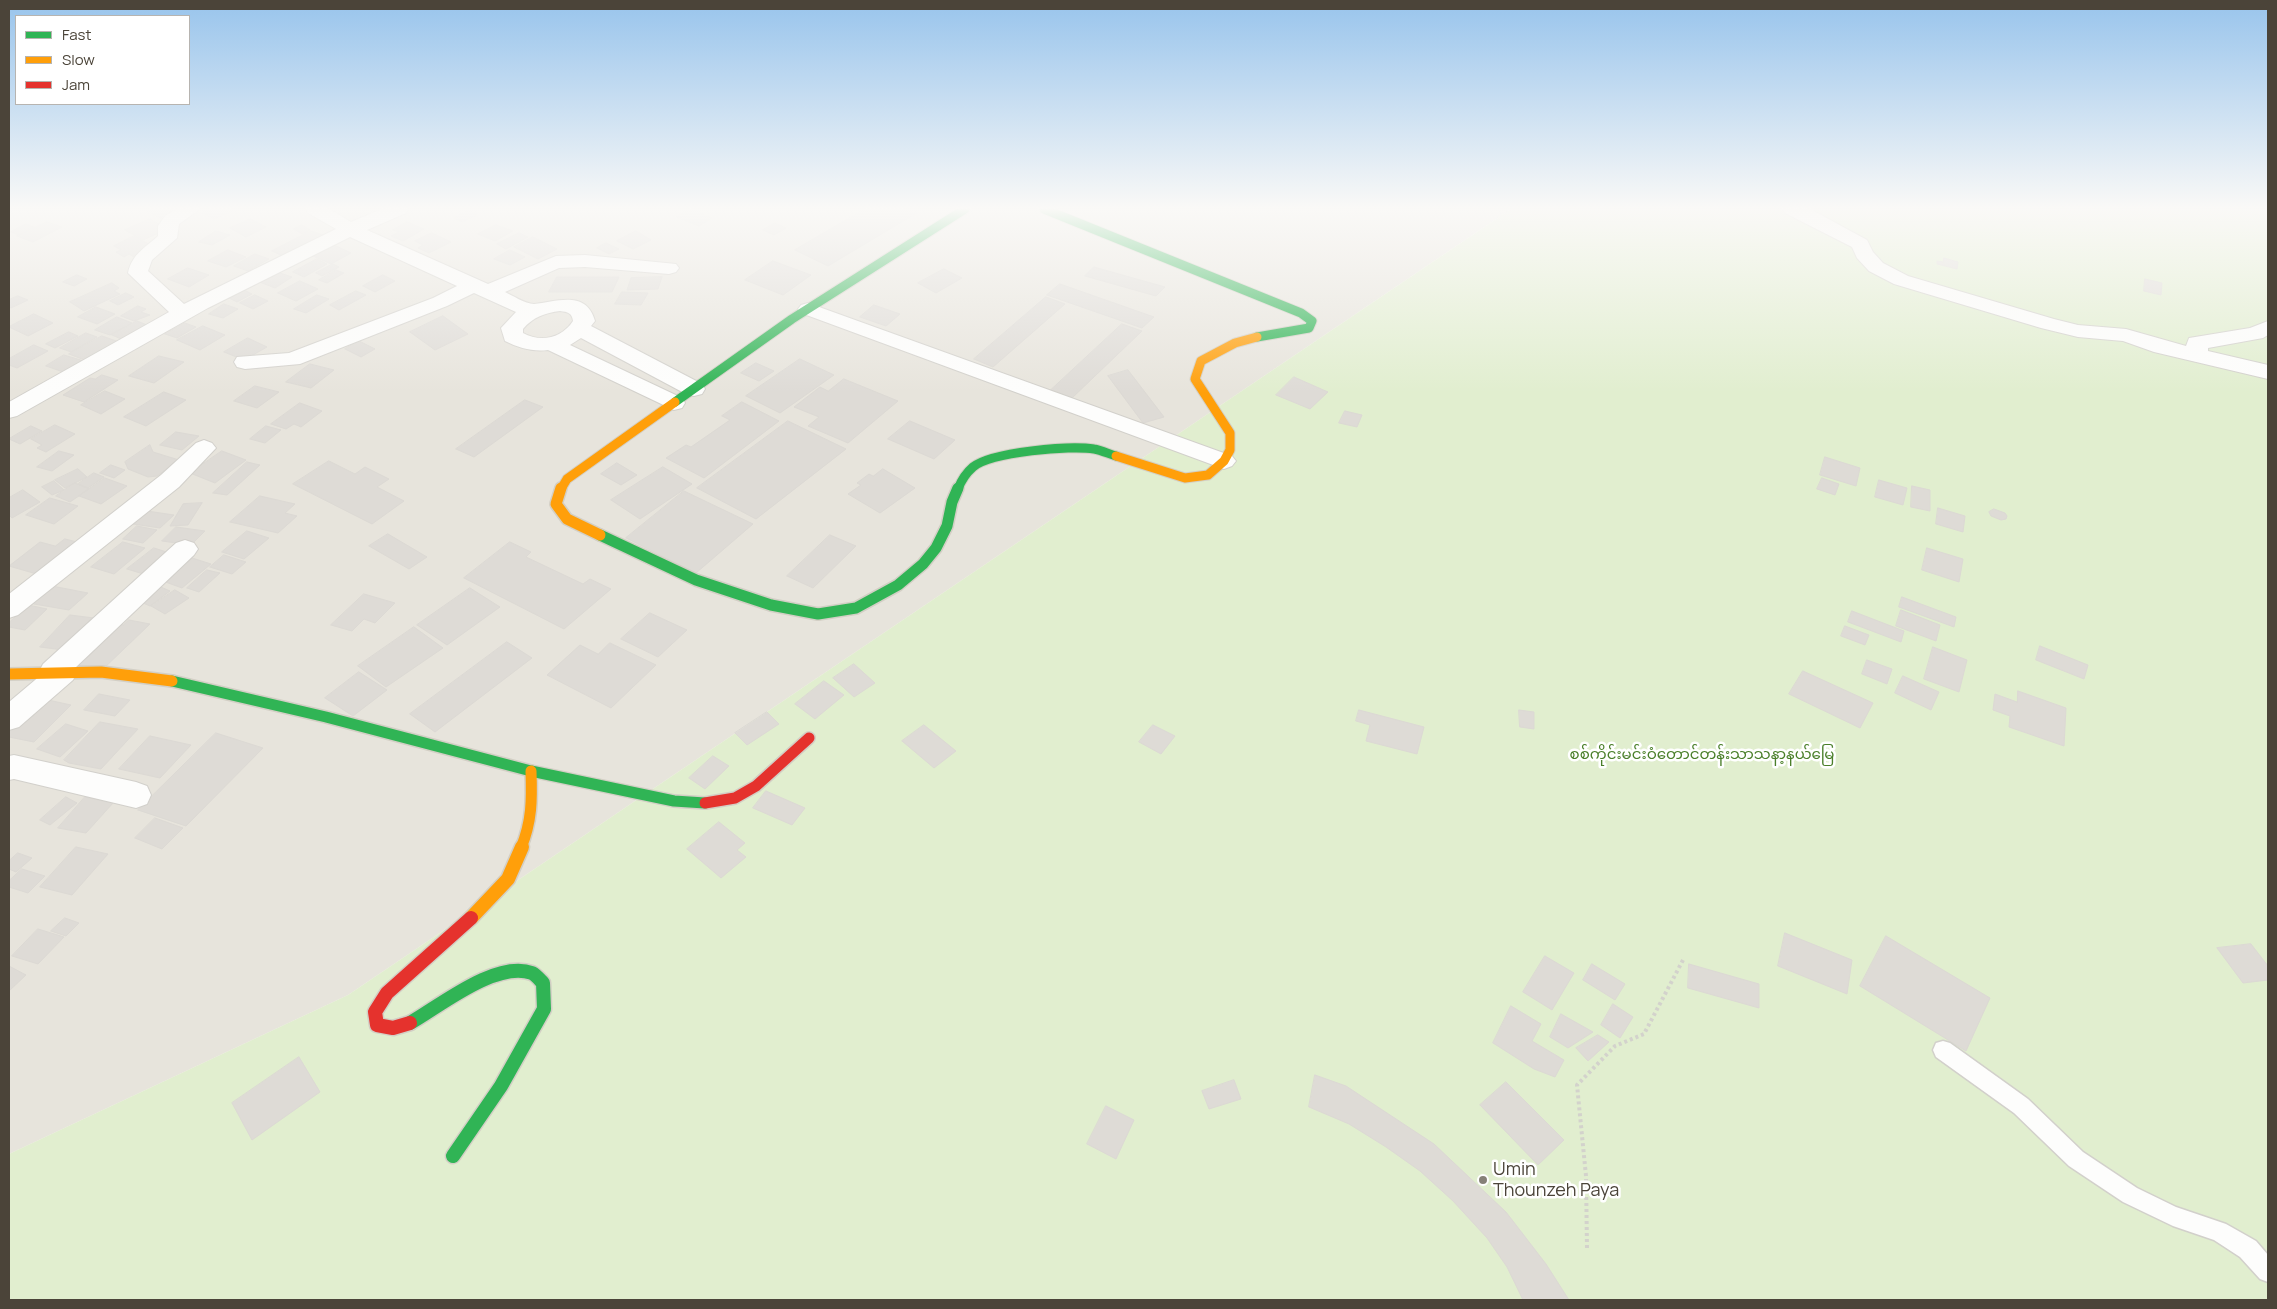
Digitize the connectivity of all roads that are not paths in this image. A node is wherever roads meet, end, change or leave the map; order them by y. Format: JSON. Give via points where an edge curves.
{"nodes":[{"id":1,"x":138,"y":270,"type":"edge"},
{"id":2,"x":267,"y":270,"type":"edge"},
{"id":3,"x":439,"y":270,"type":"edge"},
{"id":4,"x":533,"y":270,"type":"edge"},
{"id":5,"x":870,"y":270,"type":"edge"},
{"id":6,"x":1194,"y":270,"type":"edge"},
{"id":7,"x":1882,"y":270,"type":"edge"},
{"id":8,"x":480,"y":289,"type":"junction"},
{"id":9,"x":808,"y":309,"type":"junction"},
{"id":10,"x":530,"y":311,"type":"junction"},
{"id":11,"x":181,"y":313,"type":"junction"},
{"id":12,"x":2268,"y":327,"type":"edge"},
{"id":13,"x":580,"y":329,"type":"junction"},
{"id":14,"x":552,"y":344,"type":"junction"},
{"id":15,"x":2198,"y":356,"type":"junction"},
{"id":16,"x":245,"y":362,"type":"dead end"},
{"id":17,"x":2268,"y":372,"type":"edge"},
{"id":18,"x":694,"y":389,"type":"junction"},
{"id":19,"x":674,"y":403,"type":"junction"},
{"id":20,"x":9,"y":411,"type":"edge"},
{"id":21,"x":204,"y":448,"type":"dead end"},
{"id":22,"x":1224,"y":462,"type":"junction"},
{"id":23,"x":185,"y":549,"type":"dead end"},
{"id":24,"x":9,"y":608,"type":"edge"},
{"id":25,"x":58,"y":672,"type":"junction"},
{"id":26,"x":9,"y":674,"type":"edge"},
{"id":27,"x":9,"y":720,"type":"edge"},
{"id":28,"x":809,"y":738,"type":"dead end"},
{"id":29,"x":9,"y":768,"type":"edge"},
{"id":30,"x":531,"y":771,"type":"junction"},
{"id":31,"x":136,"y":796,"type":"dead end"},
{"id":32,"x":1943,"y":1050,"type":"dead end"},
{"id":33,"x":453,"y":1156,"type":"dead end"},
{"id":34,"x":2268,"y":1271,"type":"edge"}],
"edges":[{"from":1,"to":11,"type":"street"},
{"from":2,"to":11,"type":"street"},
{"from":3,"to":8,"type":"street"},
{"from":4,"to":8,"type":"street"},
{"from":5,"to":9,"type":"street"},
{"from":6,"to":22,"type":"street","via":[[1301,313],[1312,321],[1309,328],[1243,339],[1200,361],[1195,380],[1230,433],[1230,450]]},
{"from":7,"to":15,"type":"street","via":[[1901,280],[2048,324],[2126,336]]},
{"from":8,"to":10,"type":"street"},
{"from":8,"to":16,"type":"street","via":[[292,359]]},
{"from":9,"to":18,"type":"street"},
{"from":9,"to":22,"type":"street"},
{"from":10,"to":13,"type":"street","via":[[545,306],[574,307],[582,313],[584,320]]},
{"from":10,"to":14,"type":"street","via":[[512,328],[513,336],[536,345]]},
{"from":11,"to":20,"type":"street"},
{"from":12,"to":15,"type":"street","via":[[2256,333],[2197,343]]},
{"from":13,"to":14,"type":"street"},
{"from":13,"to":18,"type":"street"},
{"from":14,"to":19,"type":"street"},
{"from":15,"to":17,"type":"street"},
{"from":18,"to":19,"type":"street"},
{"from":19,"to":22,"type":"street","via":[[567,479],[560,488],[556,504],[567,519],[696,580],[771,605],[818,614],[856,608],[898,585],[923,564],[947,526],[952,502],[962,479],[974,466],[996,457],[1066,447],[1094,449],[1185,478],[1208,475]]},
{"from":21,"to":24,"type":"street","via":[[170,481]]},
{"from":23,"to":25,"type":"street"},
{"from":25,"to":26,"type":"street"},
{"from":25,"to":27,"type":"street"},
{"from":25,"to":30,"type":"street","via":[[101,672],[180,682]]},
{"from":28,"to":30,"type":"street","via":[[756,786],[735,798],[703,804],[674,801]]},
{"from":29,"to":31,"type":"street"},
{"from":30,"to":33,"type":"street","via":[[529,829],[508,879],[474,916],[387,992],[375,1012],[376,1025],[393,1029],[413,1023],[474,985],[513,969],[532,973],[543,983],[544,1009],[501,1086]]},
{"from":32,"to":34,"type":"lane","via":[[2021,1106],[2076,1160],[2173,1216],[2219,1231],[2248,1248]]}]}
